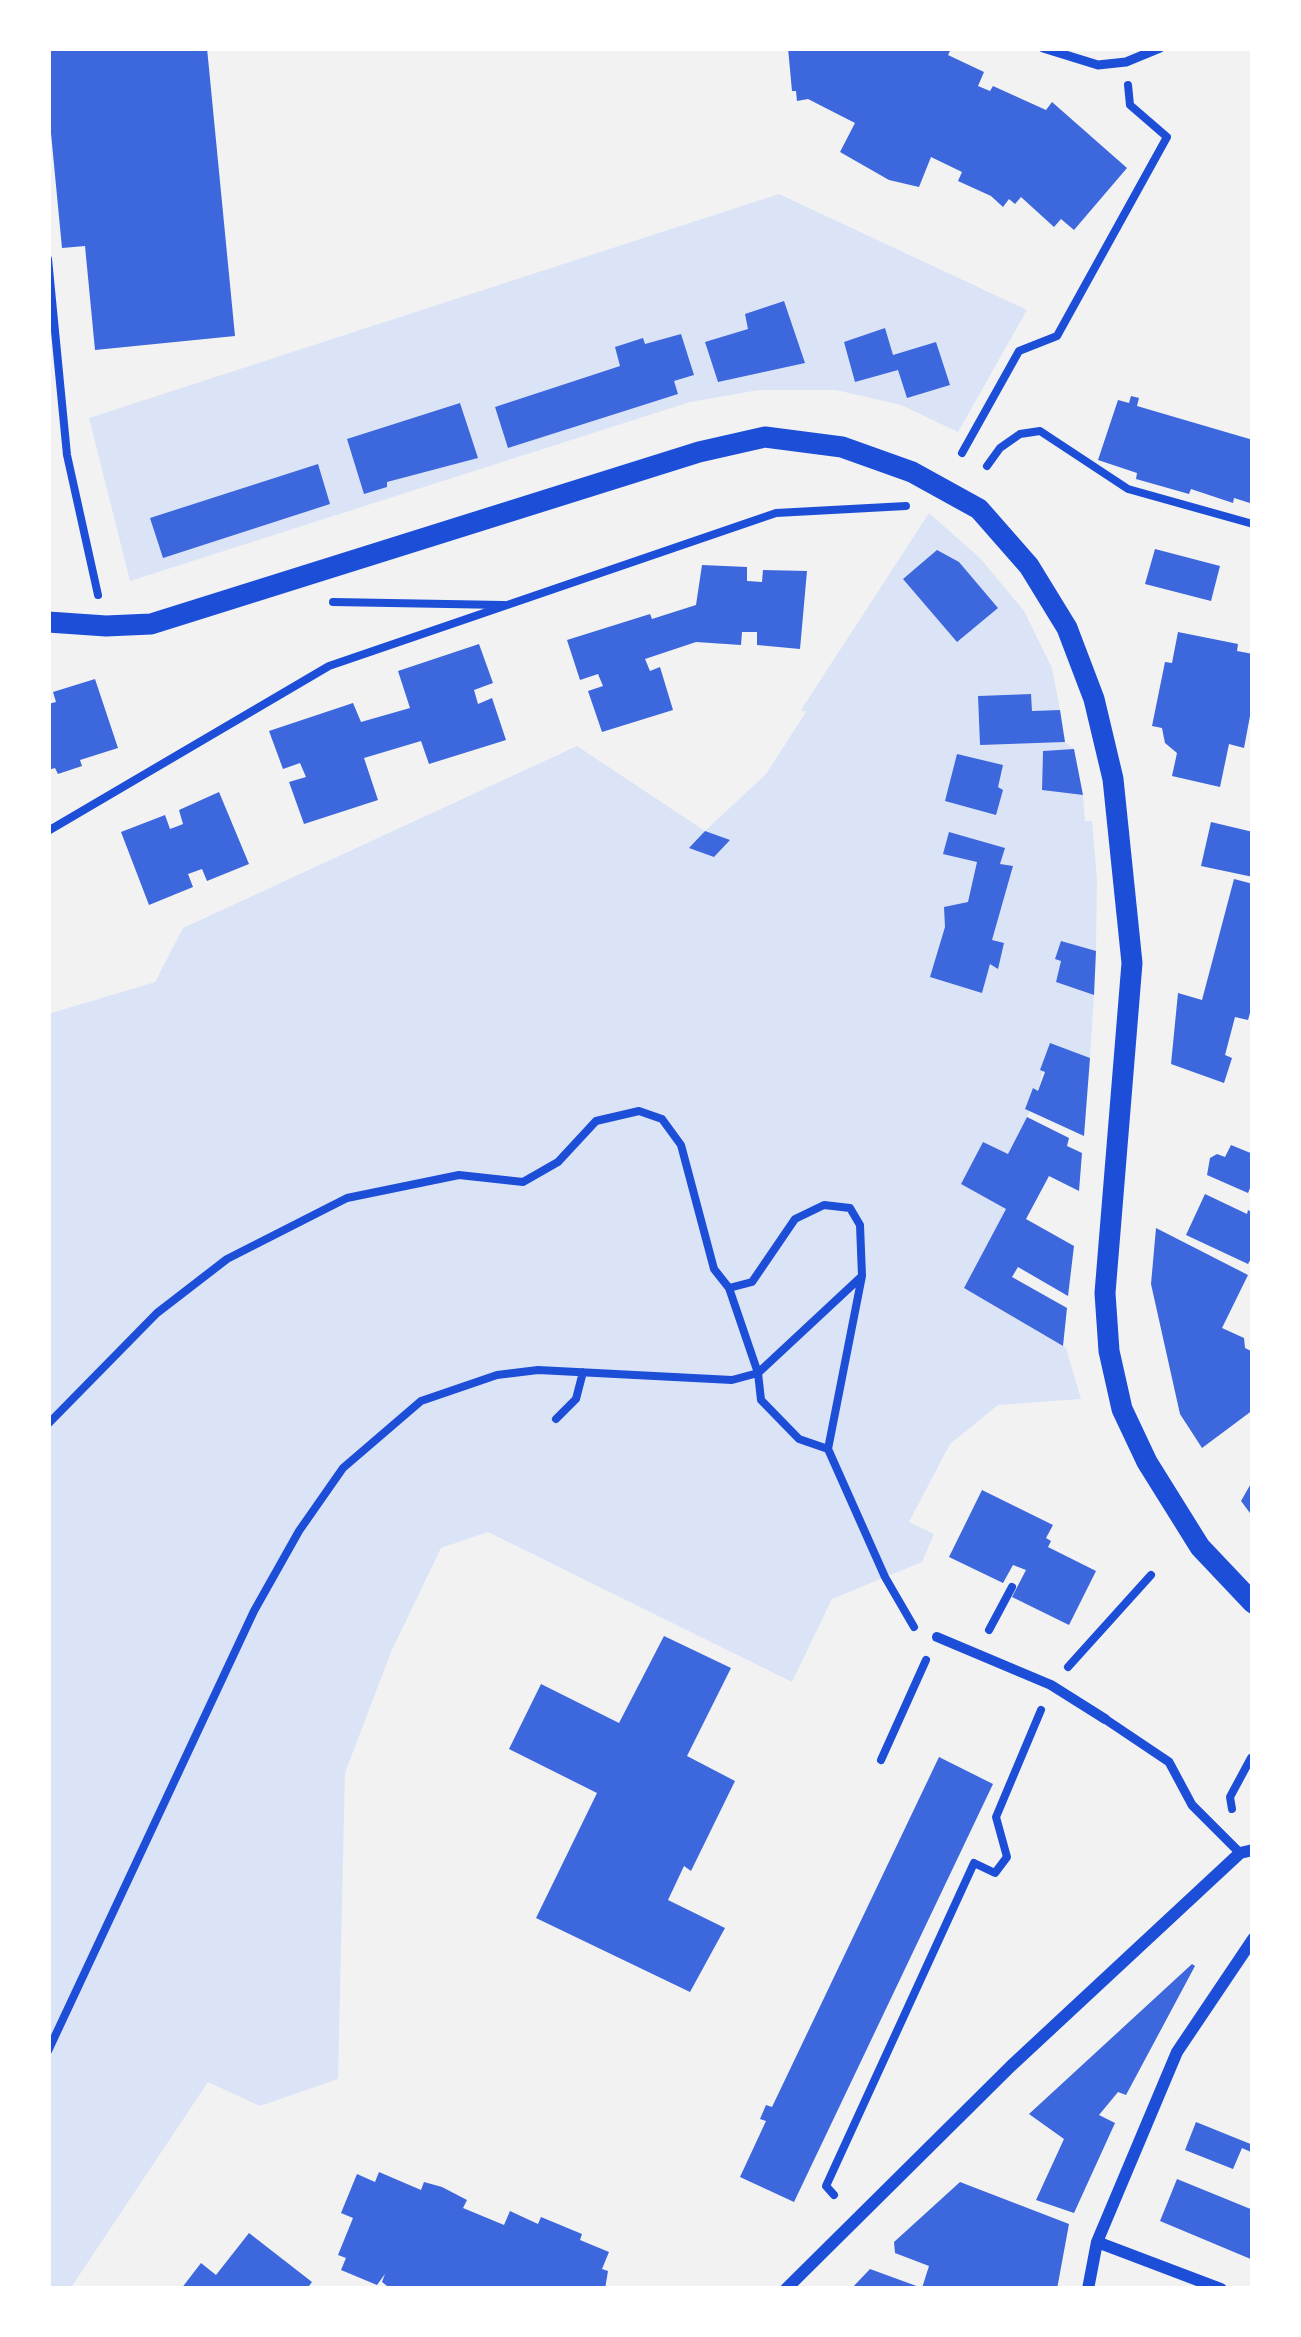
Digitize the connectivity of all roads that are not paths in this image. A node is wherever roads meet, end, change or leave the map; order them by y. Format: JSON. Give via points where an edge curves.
{"nodes":[{"id":1,"x":1043,"y":48,"type":"edge"},
{"id":2,"x":1160,"y":48,"type":"edge"},
{"id":3,"x":48,"y":622,"type":"edge"},
{"id":4,"x":1253,"y":1603,"type":"edge"},
{"id":5,"x":937,"y":1637,"type":"road end"},
{"id":6,"x":1105,"y":1719,"type":"joint"},
{"id":7,"x":1247,"y":1851,"type":"edge"},
{"id":8,"x":1253,"y":1939,"type":"edge"},
{"id":9,"x":1097,"y":2242,"type":"junction"},
{"id":10,"x":786,"y":2289,"type":"edge"},
{"id":11,"x":1088,"y":2289,"type":"edge"},
{"id":12,"x":1221,"y":2289,"type":"edge"}],
"edges":[{"from":1,"to":2,"type":"lane","via":[[1098,65]]},
{"from":3,"to":4,"type":"street","via":[[151,624],[764,437],[842,447],[912,472],[979,509],[1030,566],[1067,628],[1113,779],[1132,963],[1105,1293],[1122,1409],[1200,1547]]},
{"from":5,"to":6,"type":"street","via":[[1052,1685]]},
{"from":6,"to":7,"type":"lane","via":[[1169,1762],[1192,1805]]},
{"from":7,"to":10,"type":"street","via":[[1011,2066]]},
{"from":8,"to":9,"type":"street","via":[[1177,2052]]},
{"from":9,"to":11,"type":"street"},
{"from":9,"to":12,"type":"street"}]}
